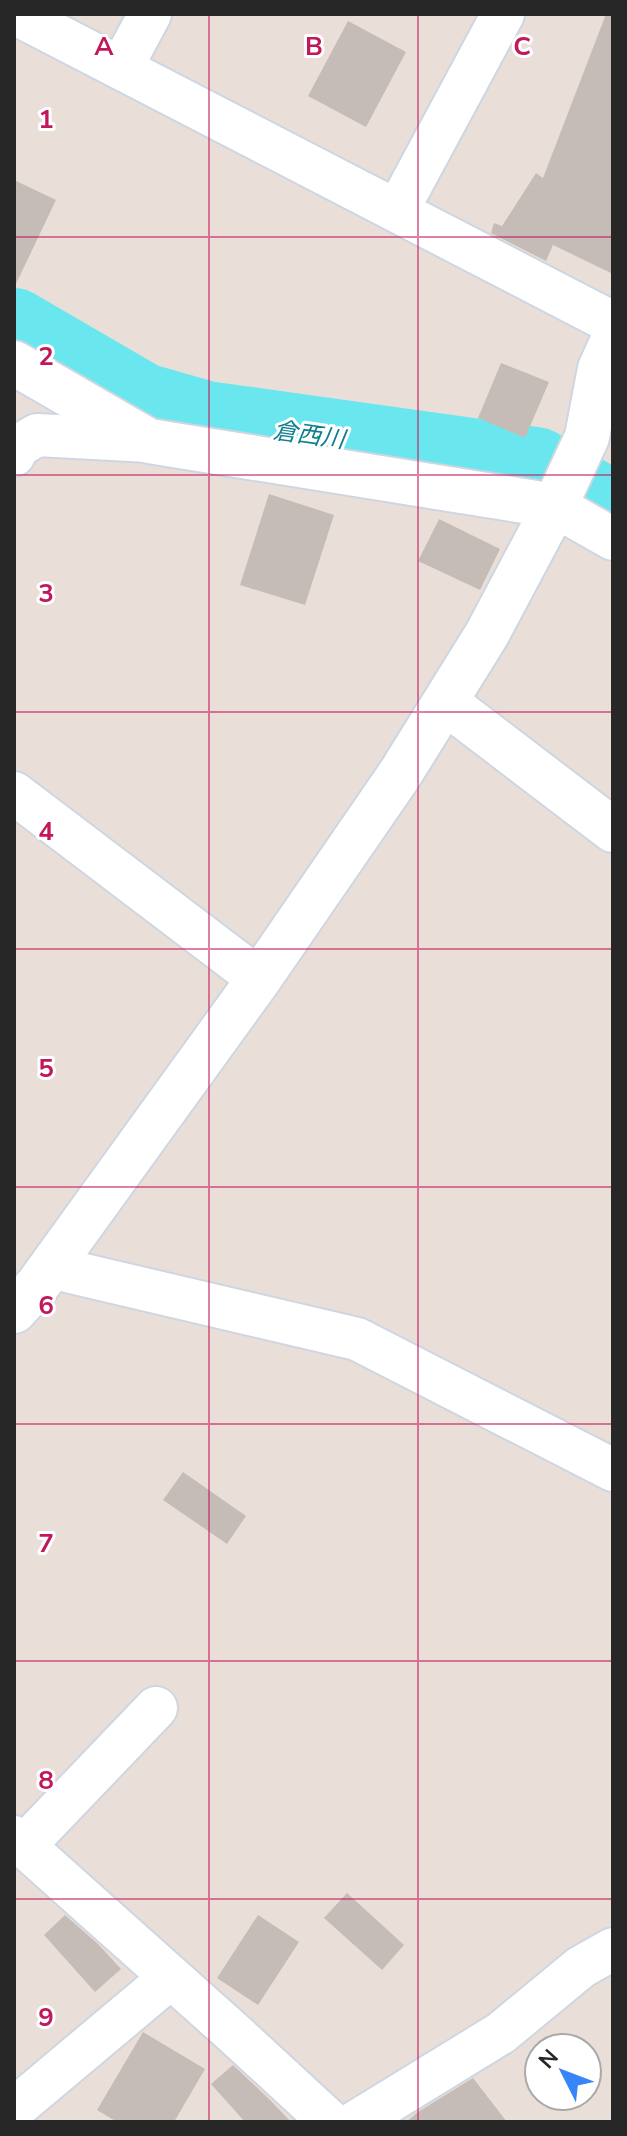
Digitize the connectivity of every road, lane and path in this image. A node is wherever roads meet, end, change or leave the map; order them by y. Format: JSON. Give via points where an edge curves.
{"nodes":[{"id":1,"x":16,"y":14,"type":"edge"},
{"id":2,"x":150,"y":14,"type":"edge"},
{"id":3,"x":503,"y":14,"type":"edge"},
{"id":4,"x":121,"y":68,"type":"junction"},
{"id":5,"x":397,"y":211,"type":"junction"},
{"id":6,"x":613,"y":323,"type":"edge"},
{"id":7,"x":613,"y":340,"type":"edge"},
{"id":8,"x":14,"y":363,"type":"edge"},
{"id":9,"x":600,"y":426,"type":"edge"},
{"id":10,"x":149,"y":441,"type":"junction"},
{"id":11,"x":14,"y":455,"type":"edge"},
{"id":12,"x":555,"y":506,"type":"junction"},
{"id":13,"x":613,"y":539,"type":"edge"},
{"id":14,"x":445,"y":702,"type":"junction"},
{"id":15,"x":14,"y":793,"type":"edge"},
{"id":16,"x":613,"y":830,"type":"edge"},
{"id":17,"x":259,"y":979,"type":"junction"},
{"id":18,"x":50,"y":1267,"type":"junction"},
{"id":19,"x":14,"y":1311,"type":"edge"},
{"id":20,"x":613,"y":1470,"type":"edge"},
{"id":21,"x":156,"y":1708,"type":"dead end"},
{"id":22,"x":19,"y":1842,"type":"edge"},
{"id":23,"x":613,"y":1949,"type":"edge"},
{"id":24,"x":170,"y":1978,"type":"junction"},
{"id":25,"x":14,"y":2109,"type":"edge"},
{"id":26,"x":330,"y":2122,"type":"edge"},
{"id":27,"x":356,"y":2122,"type":"edge"}],
"edges":[{"from":1,"to":4,"type":"street"},
{"from":2,"to":4,"type":"street"},
{"from":3,"to":5,"type":"street"},
{"from":4,"to":5,"type":"street"},
{"from":5,"to":6,"type":"street"},
{"from":7,"to":9,"type":"street","via":[[600,369]]},
{"from":8,"to":10,"type":"street"},
{"from":9,"to":12,"type":"street"},
{"from":10,"to":11,"type":"street","via":[[37,435],[17,447]]},
{"from":10,"to":12,"type":"street"},
{"from":12,"to":13,"type":"street"},
{"from":12,"to":14,"type":"street"},
{"from":14,"to":16,"type":"street"},
{"from":14,"to":17,"type":"street"},
{"from":15,"to":17,"type":"street"},
{"from":17,"to":18,"type":"street"},
{"from":18,"to":19,"type":"street"},
{"from":18,"to":20,"type":"street","via":[[357,1339]]},
{"from":21,"to":22,"type":"street"},
{"from":22,"to":24,"type":"street"},
{"from":23,"to":27,"type":"street","via":[[581,1967],[501,2033]]},
{"from":24,"to":25,"type":"street"},
{"from":24,"to":26,"type":"street"}]}
